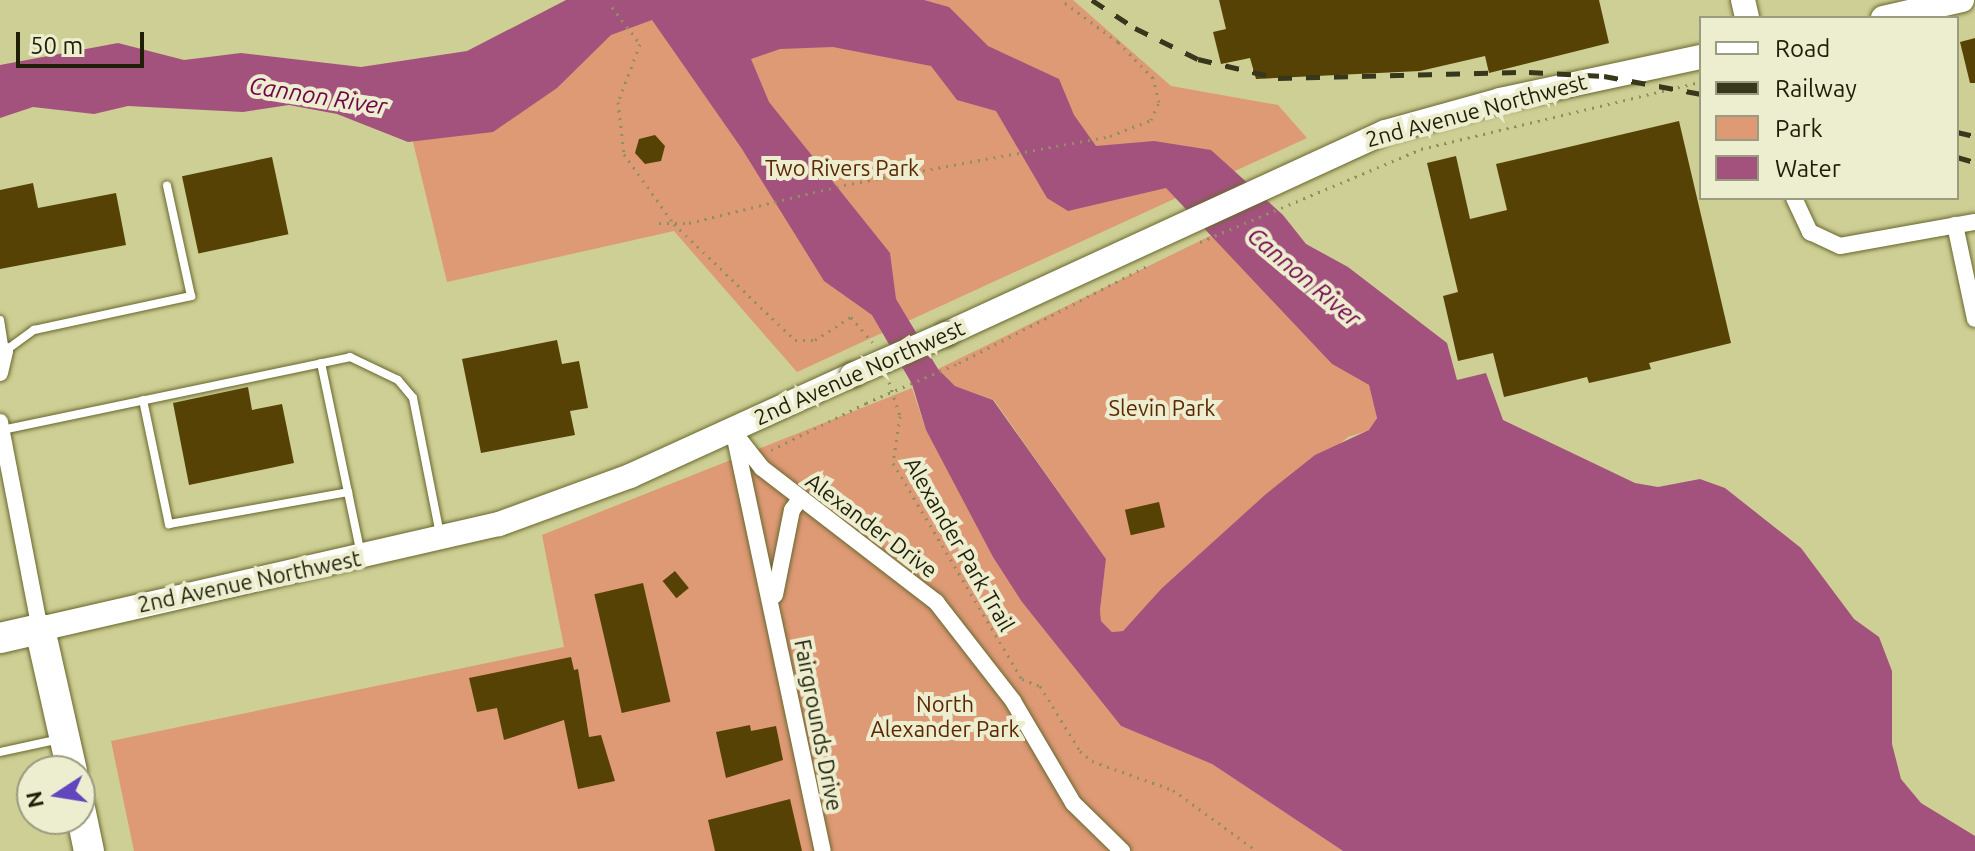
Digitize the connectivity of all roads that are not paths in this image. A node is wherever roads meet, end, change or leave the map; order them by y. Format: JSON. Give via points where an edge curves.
{"nodes":[{"id":1,"x":1962,"y":0,"type":"edge"},
{"id":2,"x":1892,"y":16,"type":"edge"},
{"id":3,"x":1699,"y":57,"type":"edge"},
{"id":4,"x":167,"y":186,"type":"dead end"},
{"id":5,"x":1795,"y":200,"type":"edge"},
{"id":6,"x":1975,"y":222,"type":"edge"},
{"id":7,"x":1955,"y":225,"type":"junction"},
{"id":8,"x":1975,"y":319,"type":"edge"},
{"id":9,"x":0,"y":320,"type":"edge"},
{"id":10,"x":5,"y":351,"type":"junction"},
{"id":11,"x":321,"y":363,"type":"junction"},
{"id":12,"x":0,"y":373,"type":"edge"},
{"id":13,"x":143,"y":400,"type":"junction"},
{"id":14,"x":732,"y":430,"type":"junction"},
{"id":15,"x":2,"y":435,"type":"edge"},
{"id":16,"x":348,"y":492,"type":"junction"},
{"id":17,"x":800,"y":499,"type":"junction"},
{"id":18,"x":441,"y":539,"type":"junction"},
{"id":19,"x":362,"y":556,"type":"junction"},
{"id":20,"x":773,"y":608,"type":"junction"},
{"id":21,"x":40,"y":629,"type":"junction"},
{"id":22,"x":0,"y":638,"type":"edge"},
{"id":23,"x":64,"y":737,"type":"junction"},
{"id":24,"x":0,"y":752,"type":"edge"},
{"id":25,"x":68,"y":755,"type":"edge"},
{"id":26,"x":823,"y":851,"type":"edge"},
{"id":27,"x":1122,"y":851,"type":"edge"}],
"edges":[{"from":1,"to":2,"type":"street"},
{"from":3,"to":14,"type":"street","name":"2nd Avenue Northwest","bridge":true,"via":[[1420,120],[1302,167]]},
{"from":4,"to":10,"type":"lane","via":[[191,296],[34,330]]},
{"from":5,"to":7,"type":"street","via":[[1810,232],[1824,241],[1857,246]]},
{"from":6,"to":7,"type":"street"},
{"from":7,"to":8,"type":"street"},
{"from":9,"to":10,"type":"lane"},
{"from":10,"to":12,"type":"street"},
{"from":11,"to":13,"type":"lane"},
{"from":11,"to":16,"type":"lane"},
{"from":11,"to":18,"type":"lane","via":[[350,357],[370,364],[398,380],[413,398]]},
{"from":13,"to":15,"type":"lane"},
{"from":13,"to":16,"type":"lane","via":[[169,524]]},
{"from":14,"to":17,"type":"street","name":"Alexander Drive","via":[[762,468]]},
{"from":14,"to":18,"type":"street","name":"2nd Avenue Northwest","via":[[529,515]]},
{"from":14,"to":20,"type":"street","name":"Fairgrounds Drive"},
{"from":15,"to":21,"type":"street"},
{"from":16,"to":19,"type":"lane"},
{"from":17,"to":20,"type":"street","name":"Fairgrounds Drive","via":[[792,510]]},
{"from":17,"to":27,"type":"street","name":"Alexander Drive","via":[[936,602],[1013,701],[1073,803]]},
{"from":18,"to":19,"type":"street","name":"2nd Avenue Northwest"},
{"from":19,"to":21,"type":"street","name":"2nd Avenue Northwest"},
{"from":20,"to":26,"type":"street","name":"Fairgrounds Drive"},
{"from":21,"to":22,"type":"highway","name":"2nd Avenue Northwest"},
{"from":21,"to":23,"type":"highway"},
{"from":23,"to":24,"type":"lane"},
{"from":23,"to":25,"type":"highway"}]}
